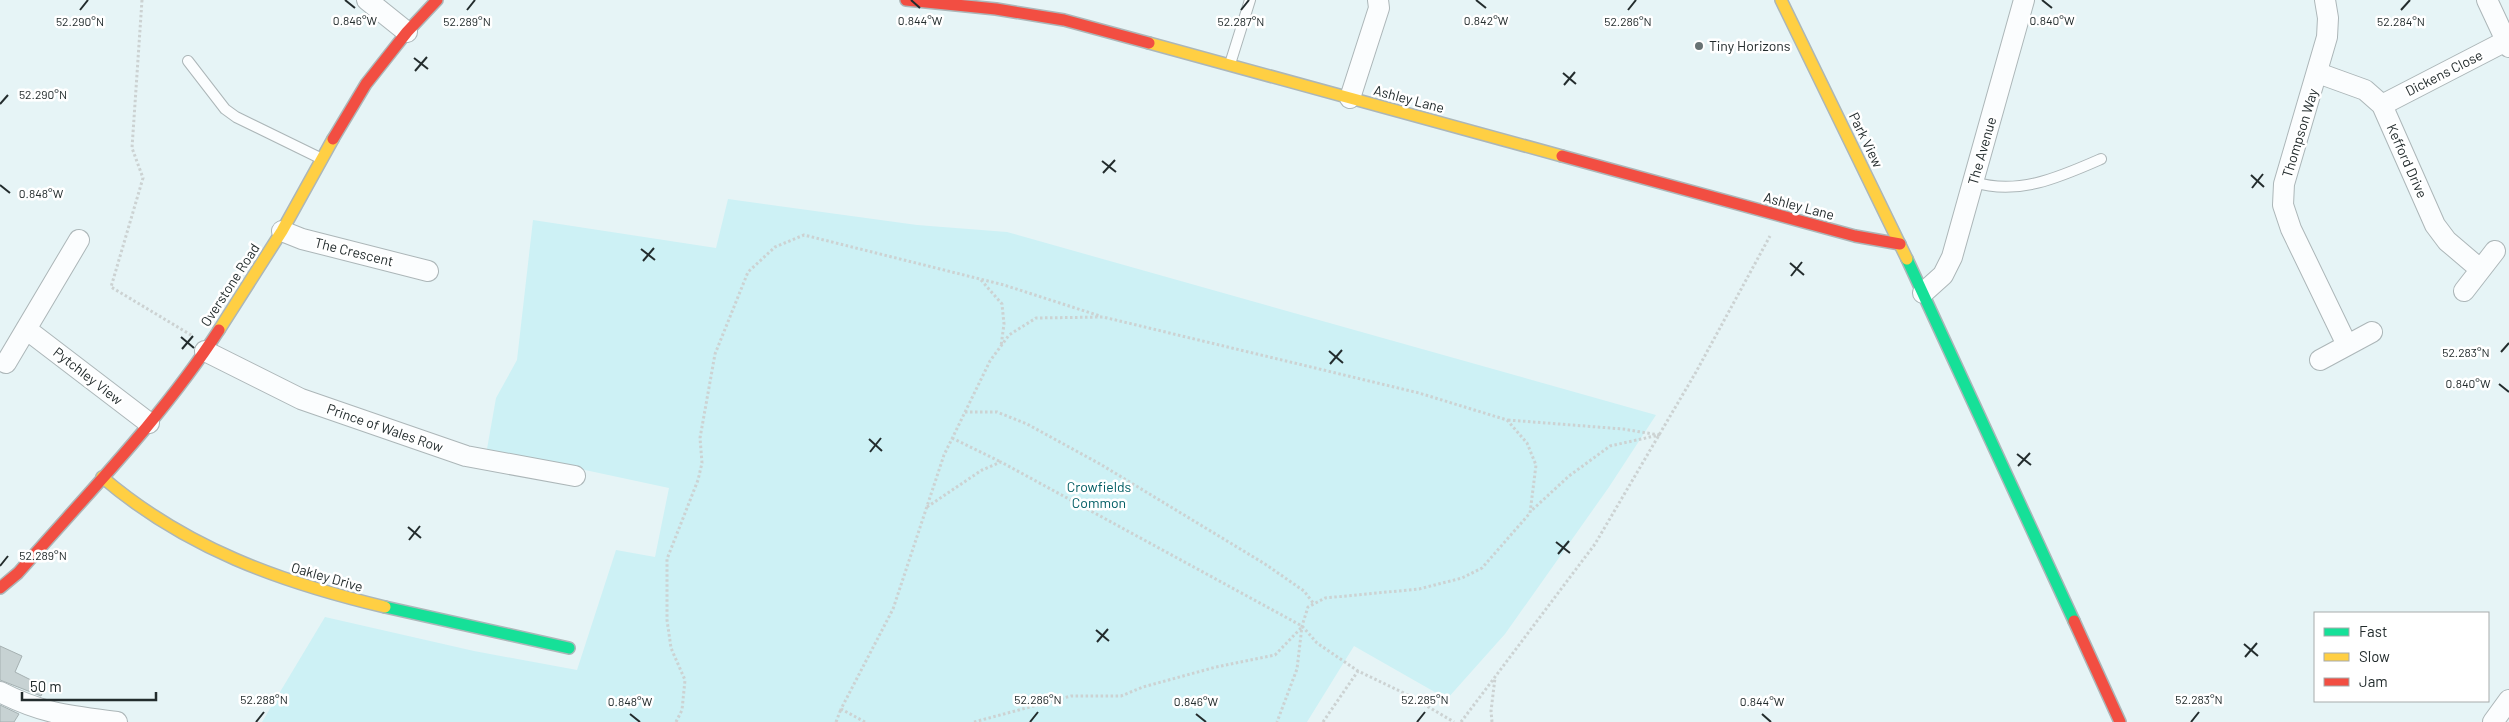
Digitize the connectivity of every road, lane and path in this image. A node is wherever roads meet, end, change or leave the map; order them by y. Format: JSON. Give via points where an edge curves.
{"nodes":[{"id":1,"x":142,"y":0,"type":"edge"},
{"id":2,"x":367,"y":0,"type":"edge"},
{"id":3,"x":437,"y":0,"type":"edge"},
{"id":4,"x":906,"y":0,"type":"edge"},
{"id":5,"x":1250,"y":0,"type":"edge"},
{"id":6,"x":1378,"y":0,"type":"edge"},
{"id":7,"x":1781,"y":0,"type":"edge"},
{"id":8,"x":2024,"y":0,"type":"edge"},
{"id":9,"x":2325,"y":0,"type":"edge"},
{"id":10,"x":2487,"y":0,"type":"edge"},
{"id":11,"x":407,"y":32,"type":"junction"},
{"id":12,"x":2508,"y":44,"type":"edge"},
{"id":13,"x":188,"y":62,"type":"dead end"},
{"id":14,"x":1230,"y":65,"type":"junction"},
{"id":15,"x":2318,"y":73,"type":"junction"},
{"id":16,"x":1350,"y":98,"type":"junction"},
{"id":17,"x":2382,"y":105,"type":"junction"},
{"id":18,"x":321,"y":159,"type":"junction"},
{"id":19,"x":2101,"y":159,"type":"dead end"},
{"id":20,"x":1974,"y":182,"type":"junction"},
{"id":21,"x":1780,"y":216,"type":"junction"},
{"id":22,"x":282,"y":231,"type":"junction"},
{"id":23,"x":78,"y":240,"type":"dead end"},
{"id":24,"x":1900,"y":244,"type":"junction"},
{"id":25,"x":2495,"y":250,"type":"dead end"},
{"id":26,"x":2480,"y":269,"type":"junction"},
{"id":27,"x":428,"y":270,"type":"dead end"},
{"id":28,"x":980,"y":279,"type":"junction"},
{"id":29,"x":2464,"y":292,"type":"dead end"},
{"id":30,"x":1923,"y":293,"type":"junction"},
{"id":31,"x":1103,"y":317,"type":"junction"},
{"id":32,"x":26,"y":329,"type":"junction"},
{"id":33,"x":2372,"y":332,"type":"dead end"},
{"id":34,"x":2347,"y":345,"type":"junction"},
{"id":35,"x":1001,"y":346,"type":"junction"},
{"id":36,"x":207,"y":348,"type":"junction"},
{"id":37,"x":2320,"y":360,"type":"dead end"},
{"id":38,"x":6,"y":363,"type":"dead end"},
{"id":39,"x":965,"y":412,"type":"junction"},
{"id":40,"x":1507,"y":420,"type":"junction"},
{"id":41,"x":149,"y":423,"type":"junction"},
{"id":42,"x":1659,"y":435,"type":"junction"},
{"id":43,"x":952,"y":438,"type":"junction"},
{"id":44,"x":1001,"y":462,"type":"junction"},
{"id":45,"x":575,"y":476,"type":"dead end"},
{"id":46,"x":102,"y":477,"type":"junction"},
{"id":47,"x":926,"y":508,"type":"junction"},
{"id":48,"x":1530,"y":513,"type":"junction"},
{"id":49,"x":0,"y":588,"type":"edge"},
{"id":50,"x":1314,"y":604,"type":"junction"},
{"id":51,"x":1302,"y":626,"type":"junction"},
{"id":52,"x":568,"y":648,"type":"dead end"},
{"id":53,"x":1358,"y":671,"type":"junction"},
{"id":54,"x":1495,"y":676,"type":"junction"},
{"id":55,"x":0,"y":692,"type":"edge"},
{"id":56,"x":2509,"y":700,"type":"edge"},
{"id":57,"x":841,"y":709,"type":"junction"},
{"id":58,"x":117,"y":722,"type":"edge"},
{"id":59,"x":676,"y":722,"type":"edge"},
{"id":60,"x":836,"y":722,"type":"edge"},
{"id":61,"x":865,"y":722,"type":"edge"},
{"id":62,"x":974,"y":722,"type":"edge"},
{"id":63,"x":1277,"y":722,"type":"edge"},
{"id":64,"x":1323,"y":722,"type":"edge"},
{"id":65,"x":1454,"y":722,"type":"edge"},
{"id":66,"x":1461,"y":722,"type":"edge"},
{"id":67,"x":1492,"y":722,"type":"edge"},
{"id":68,"x":2120,"y":722,"type":"edge"},
{"id":69,"x":2493,"y":722,"type":"edge"}],
"edges":[{"from":1,"to":36,"type":"path","via":[[132,148],[143,178],[111,287]]},
{"from":2,"to":11,"type":"street"},
{"from":3,"to":11,"type":"street","name":"Overstone Road"},
{"from":4,"to":14,"type":"street","name":"Ashley Lane","via":[[1064,20]]},
{"from":5,"to":14,"type":"lane"},
{"from":6,"to":16,"type":"street","via":[[1379,8]]},
{"from":7,"to":24,"type":"street","name":"Park View"},
{"from":8,"to":20,"type":"street","name":"The Avenue"},
{"from":9,"to":15,"type":"street","name":"Thompson Way","via":[[2327,37]]},
{"from":10,"to":12,"type":"street","name":"Dickens Close"},
{"from":11,"to":18,"type":"street","name":"Overstone Road","via":[[366,84]]},
{"from":12,"to":17,"type":"street","name":"Dickens Close"},
{"from":13,"to":18,"type":"lane","via":[[225,109]]},
{"from":14,"to":16,"type":"street","name":"Ashley Lane"},
{"from":15,"to":17,"type":"street","name":"Kefford Drive","via":[[2365,90]]},
{"from":15,"to":34,"type":"street","name":"Thompson Way","via":[[2284,184],[2283,205],[2291,229]]},
{"from":16,"to":21,"type":"street","name":"Ashley Lane"},
{"from":17,"to":26,"type":"street","name":"Kefford Drive","via":[[2435,225],[2447,241]]},
{"from":18,"to":22,"type":"street","name":"Overstone Road"},
{"from":19,"to":20,"type":"lane","via":[[2058,178],[2031,185],[2005,187]]},
{"from":20,"to":30,"type":"street","name":"The Avenue","via":[[1952,257],[1943,275]]},
{"from":21,"to":24,"type":"street","name":"Ashley Lane"},
{"from":21,"to":42,"type":"path"},
{"from":22,"to":27,"type":"street","name":"The Crescent","via":[[302,239]]},
{"from":22,"to":36,"type":"street","name":"Overstone Road"},
{"from":23,"to":32,"type":"street"},
{"from":24,"to":30,"type":"street","name":"Park View"},
{"from":25,"to":26,"type":"street"},
{"from":26,"to":29,"type":"street"},
{"from":28,"to":31,"type":"path"},
{"from":28,"to":35,"type":"path","via":[[1002,304]]},
{"from":28,"to":59,"type":"path","via":[[804,235],[775,247],[748,272],[716,354],[700,438],[702,463],[698,480],[666,559],[671,648],[685,680],[682,710]]},
{"from":30,"to":68,"type":"street","name":"Park View"},
{"from":31,"to":35,"type":"path","via":[[1036,318],[1009,335]]},
{"from":31,"to":40,"type":"path","via":[[1419,394]]},
{"from":32,"to":38,"type":"street"},
{"from":32,"to":41,"type":"street","name":"Pytchley View"},
{"from":33,"to":34,"type":"street"},
{"from":34,"to":37,"type":"street"},
{"from":35,"to":39,"type":"path"},
{"from":36,"to":41,"type":"street","name":"Overstone Road"},
{"from":36,"to":45,"type":"street","name":"Prince of Wales Row","via":[[302,399],[466,456]]},
{"from":39,"to":43,"type":"path"},
{"from":39,"to":50,"type":"path","via":[[997,412],[1027,424],[1100,464],[1265,564],[1304,592]]},
{"from":40,"to":42,"type":"path"},
{"from":40,"to":48,"type":"path","via":[[1527,443],[1536,465]]},
{"from":41,"to":46,"type":"street","name":"Overstone Road"},
{"from":42,"to":48,"type":"path","via":[[1610,446],[1569,476]]},
{"from":42,"to":54,"type":"path","via":[[1595,544]]},
{"from":43,"to":44,"type":"path"},
{"from":43,"to":47,"type":"path"},
{"from":44,"to":47,"type":"path","via":[[982,470]]},
{"from":44,"to":51,"type":"path"},
{"from":46,"to":49,"type":"street","name":"Overstone Road","via":[[18,573]]},
{"from":46,"to":52,"type":"street","name":"Oakley Drive","via":[[171,529],[246,566],[288,582],[527,641]]},
{"from":47,"to":57,"type":"path","via":[[893,609]]},
{"from":48,"to":50,"type":"path","via":[[1482,568],[1462,578],[1419,589],[1325,598]]},
{"from":50,"to":51,"type":"path","via":[[1308,607]]},
{"from":51,"to":53,"type":"path","via":[[1316,643]]},
{"from":51,"to":62,"type":"path","via":[[1275,655],[1180,677],[1121,696],[1071,696]]},
{"from":51,"to":63,"type":"path","via":[[1297,670]]},
{"from":53,"to":64,"type":"path"},
{"from":53,"to":65,"type":"path","via":[[1408,694]]},
{"from":54,"to":66,"type":"path"},
{"from":54,"to":67,"type":"path"},
{"from":55,"to":58,"type":"street","via":[[27,706],[50,712]]},
{"from":56,"to":69,"type":"street"},
{"from":57,"to":60,"type":"path"},
{"from":57,"to":61,"type":"path"}]}
